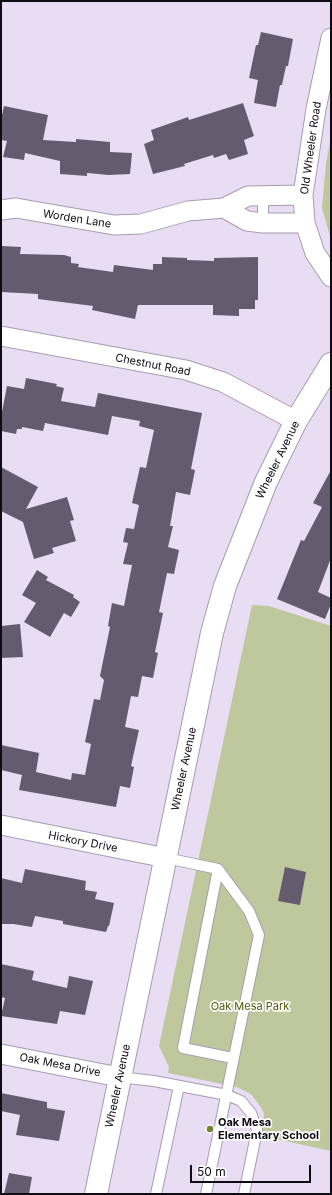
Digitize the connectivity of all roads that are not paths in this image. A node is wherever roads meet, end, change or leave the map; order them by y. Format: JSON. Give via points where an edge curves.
{"nodes":[{"id":1,"x":331,"y":38,"type":"edge"},
{"id":2,"x":303,"y":195,"type":"junction"},
{"id":3,"x":262,"y":196,"type":"junction"},
{"id":4,"x":224,"y":208,"type":"junction"},
{"id":5,"x":1,"y":210,"type":"edge"},
{"id":6,"x":305,"y":223,"type":"junction"},
{"id":7,"x":263,"y":224,"type":"junction"},
{"id":8,"x":331,"y":277,"type":"edge"},
{"id":9,"x":1,"y":336,"type":"edge"},
{"id":10,"x":331,"y":364,"type":"edge"},
{"id":11,"x":296,"y":421,"type":"junction"},
{"id":12,"x":1,"y":825,"type":"edge"},
{"id":13,"x":166,"y":858,"type":"junction"},
{"id":14,"x":218,"y":869,"type":"junction"},
{"id":15,"x":1,"y":1054,"type":"edge"},
{"id":16,"x":233,"y":1058,"type":"junction"},
{"id":17,"x":120,"y":1077,"type":"junction"},
{"id":18,"x":179,"y":1086,"type":"junction"},
{"id":19,"x":227,"y":1095,"type":"junction"},
{"id":20,"x":96,"y":1194,"type":"edge"},
{"id":21,"x":156,"y":1194,"type":"edge"},
{"id":22,"x":206,"y":1194,"type":"edge"},
{"id":23,"x":244,"y":1194,"type":"edge"}],
"edges":[{"from":1,"to":2,"type":"street","name":"Old Wheeler Road","via":[[316,108]]},
{"from":2,"to":3,"type":"street","name":"Worden Lane"},
{"from":2,"to":6,"type":"street","name":"Old Wheeler Road"},
{"from":3,"to":4,"type":"street","name":"Worden Lane","via":[[248,196]]},
{"from":3,"to":7,"type":"lane"},
{"from":4,"to":5,"type":"street","name":"Worden Lane","via":[[188,211],[142,224],[114,225],[16,208]]},
{"from":4,"to":7,"type":"street","via":[[247,221]]},
{"from":6,"to":7,"type":"street"},
{"from":6,"to":8,"type":"street","name":"Old Wheeler Road","via":[[315,253]]},
{"from":9,"to":11,"type":"street","name":"Chestnut Road","via":[[186,370],[223,382]]},
{"from":10,"to":11,"type":"main road","name":"Wheeler Avenue"},
{"from":11,"to":13,"type":"main road","name":"Wheeler Avenue","via":[[252,513],[225,586],[212,632]]},
{"from":12,"to":13,"type":"street","name":"Hickory Drive"},
{"from":13,"to":14,"type":"lane"},
{"from":13,"to":17,"type":"main road","name":"Wheeler Avenue"},
{"from":14,"to":16,"type":"lane","via":[[249,911],[259,936]]},
{"from":14,"to":16,"type":"lane","via":[[182,1048]]},
{"from":15,"to":17,"type":"street","name":"Oak Mesa Drive"},
{"from":16,"to":19,"type":"lane"},
{"from":17,"to":18,"type":"lane"},
{"from":17,"to":20,"type":"main road","name":"Wheeler Avenue"},
{"from":18,"to":19,"type":"lane"},
{"from":18,"to":21,"type":"lane"},
{"from":19,"to":22,"type":"lane"},
{"from":19,"to":23,"type":"lane","via":[[241,1101],[251,1113],[257,1130]]}]}
